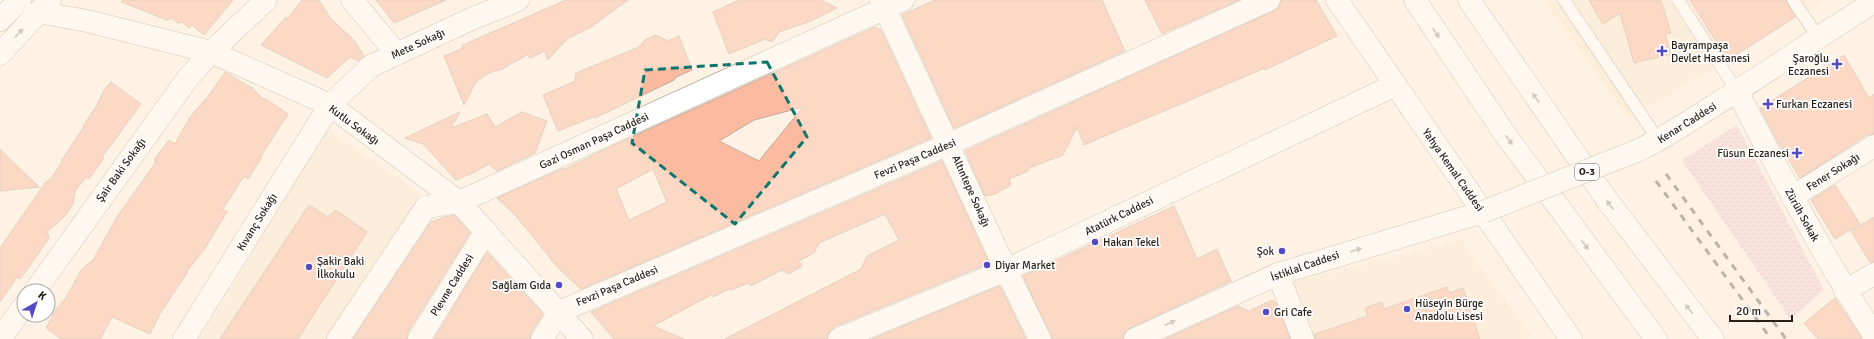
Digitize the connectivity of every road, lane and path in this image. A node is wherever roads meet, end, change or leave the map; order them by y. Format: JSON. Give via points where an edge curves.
{"nodes":[{"id":1,"x":266,"y":0,"type":"edge"},
{"id":2,"x":352,"y":0,"type":"edge"},
{"id":3,"x":518,"y":0,"type":"edge"},
{"id":4,"x":1269,"y":0,"type":"edge"},
{"id":5,"x":1337,"y":0,"type":"edge"},
{"id":6,"x":1415,"y":0,"type":"edge"},
{"id":7,"x":1469,"y":0,"type":"edge"},
{"id":8,"x":1564,"y":0,"type":"edge"},
{"id":9,"x":1678,"y":0,"type":"edge"},
{"id":10,"x":1793,"y":0,"type":"edge"},
{"id":11,"x":17,"y":1,"type":"edge"},
{"id":12,"x":1874,"y":2,"type":"edge"},
{"id":13,"x":890,"y":3,"type":"edge"},
{"id":14,"x":44,"y":6,"type":"edge"},
{"id":15,"x":0,"y":20,"type":"edge"},
{"id":16,"x":1818,"y":37,"type":"junction"},
{"id":17,"x":211,"y":52,"type":"junction"},
{"id":18,"x":0,"y":54,"type":"edge"},
{"id":19,"x":397,"y":54,"type":"junction"},
{"id":20,"x":1395,"y":85,"type":"junction"},
{"id":21,"x":1737,"y":92,"type":"junction"},
{"id":22,"x":330,"y":106,"type":"junction"},
{"id":23,"x":1658,"y":141,"type":"junction"},
{"id":24,"x":949,"y":144,"type":"junction"},
{"id":25,"x":1874,"y":146,"type":"edge"},
{"id":26,"x":1792,"y":198,"type":"junction"},
{"id":27,"x":459,"y":202,"type":"junction"},
{"id":28,"x":1483,"y":212,"type":"junction"},
{"id":29,"x":486,"y":231,"type":"junction"},
{"id":30,"x":1006,"y":270,"type":"junction"},
{"id":31,"x":1278,"y":274,"type":"junction"},
{"id":32,"x":1874,"y":274,"type":"edge"},
{"id":33,"x":41,"y":283,"type":"edge"},
{"id":34,"x":1845,"y":291,"type":"junction"},
{"id":35,"x":559,"y":312,"type":"junction"},
{"id":36,"x":16,"y":321,"type":"edge"},
{"id":37,"x":1874,"y":334,"type":"edge"},
{"id":38,"x":8,"y":336,"type":"edge"},
{"id":39,"x":184,"y":339,"type":"edge"},
{"id":40,"x":338,"y":339,"type":"edge"},
{"id":41,"x":419,"y":339,"type":"edge"},
{"id":42,"x":542,"y":339,"type":"edge"},
{"id":43,"x":582,"y":339,"type":"edge"},
{"id":44,"x":839,"y":339,"type":"edge"},
{"id":45,"x":1040,"y":339,"type":"edge"},
{"id":46,"x":1135,"y":339,"type":"edge"},
{"id":47,"x":1303,"y":339,"type":"edge"},
{"id":48,"x":1571,"y":339,"type":"edge"},
{"id":49,"x":1656,"y":339,"type":"edge"},
{"id":50,"x":1713,"y":339,"type":"edge"}],
"edges":[{"from":1,"to":17,"type":"main road","name":"Şair Baki Sokağı"},
{"from":2,"to":19,"type":"main road"},
{"from":3,"to":19,"type":"main road","name":"Mete Sokağı"},
{"from":4,"to":24,"type":"main road","name":"Fevzi Paşa Caddesi"},
{"from":5,"to":20,"type":"main road","name":"Yahya Kemal Caddesi"},
{"from":6,"to":49,"type":"main road","one_way":true,"via":[[1511,144]]},
{"from":50,"to":7,"type":"main road","number":"O-3","one_way":true,"via":[[1607,200]]},
{"from":8,"to":23,"type":"lane"},
{"from":9,"to":21,"type":"lane"},
{"from":10,"to":16,"type":"lane"},
{"from":11,"to":14,"type":"main road","name":"Kutlu Sokağı"},
{"from":11,"to":15,"type":"main road"},
{"from":12,"to":16,"type":"main road","name":"Kenar Caddesi"},
{"from":13,"to":24,"type":"main road","name":"Altıntepe Sokağı"},
{"from":13,"to":27,"type":"main road","name":"Gazi Osman Paşa Caddesi"},
{"from":14,"to":17,"type":"main road","name":"Kutlu Sokağı","via":[[87,21]]},
{"from":18,"to":14,"type":"main road","one_way":true},
{"from":16,"to":21,"type":"main road","name":"Kenar Caddesi"},
{"from":17,"to":22,"type":"main road","name":"Kutlu Sokağı"},
{"from":17,"to":33,"type":"main road","name":"Şair Baki Sokağı","via":[[188,78]]},
{"from":19,"to":22,"type":"main road","name":"Mete Sokağı","via":[[371,66]]},
{"from":20,"to":28,"type":"main road","name":"Yahya Kemal Caddesi"},
{"from":20,"to":30,"type":"main road","name":"Atatürk Caddesi"},
{"from":21,"to":23,"type":"main road","name":"Kenar Caddesi"},
{"from":21,"to":26,"type":"main road","name":"Zürüh Sokak"},
{"from":22,"to":27,"type":"main road","name":"Kutlu Sokağı"},
{"from":22,"to":39,"type":"main road","name":"Kıvanç Sokağı"},
{"from":23,"to":28,"type":"main road","name":"Kenar Caddesi","bridge":true},
{"from":24,"to":30,"type":"main road","name":"Altıntepe Sokağı"},
{"from":24,"to":35,"type":"main road","name":"Fevzi Paşa Caddesi"},
{"from":25,"to":26,"type":"main road","name":"Fener Sokağı"},
{"from":26,"to":34,"type":"main road","name":"Zürüh Sokak"},
{"from":27,"to":29,"type":"main road","name":"Kutlu Sokağı"},
{"from":27,"to":40,"type":"main road","name":"Gazi Osman Paşa Caddesi","via":[[426,207]]},
{"from":31,"to":28,"type":"main road","name":"İstiklal Caddesi","one_way":true},
{"from":28,"to":48,"type":"main road","name":"Yahya Kemal Caddesi"},
{"from":29,"to":35,"type":"main road","name":"Kutlu Sokağı"},
{"from":29,"to":41,"type":"main road","name":"Plevne Caddesi"},
{"from":30,"to":44,"type":"main road","name":"Atatürk Caddesi"},
{"from":30,"to":45,"type":"main road","name":"Altıntepe Sokağı"},
{"from":46,"to":31,"type":"main road","name":"İstiklal Caddesi","one_way":true},
{"from":31,"to":47,"type":"main road"},
{"from":32,"to":34,"type":"main road"},
{"from":34,"to":37,"type":"main road","name":"Zürüh Sokak"},
{"from":35,"to":42,"type":"main road"},
{"from":35,"to":43,"type":"main road","name":"Kutlu Sokağı"},
{"from":36,"to":38,"type":"main road"}]}
